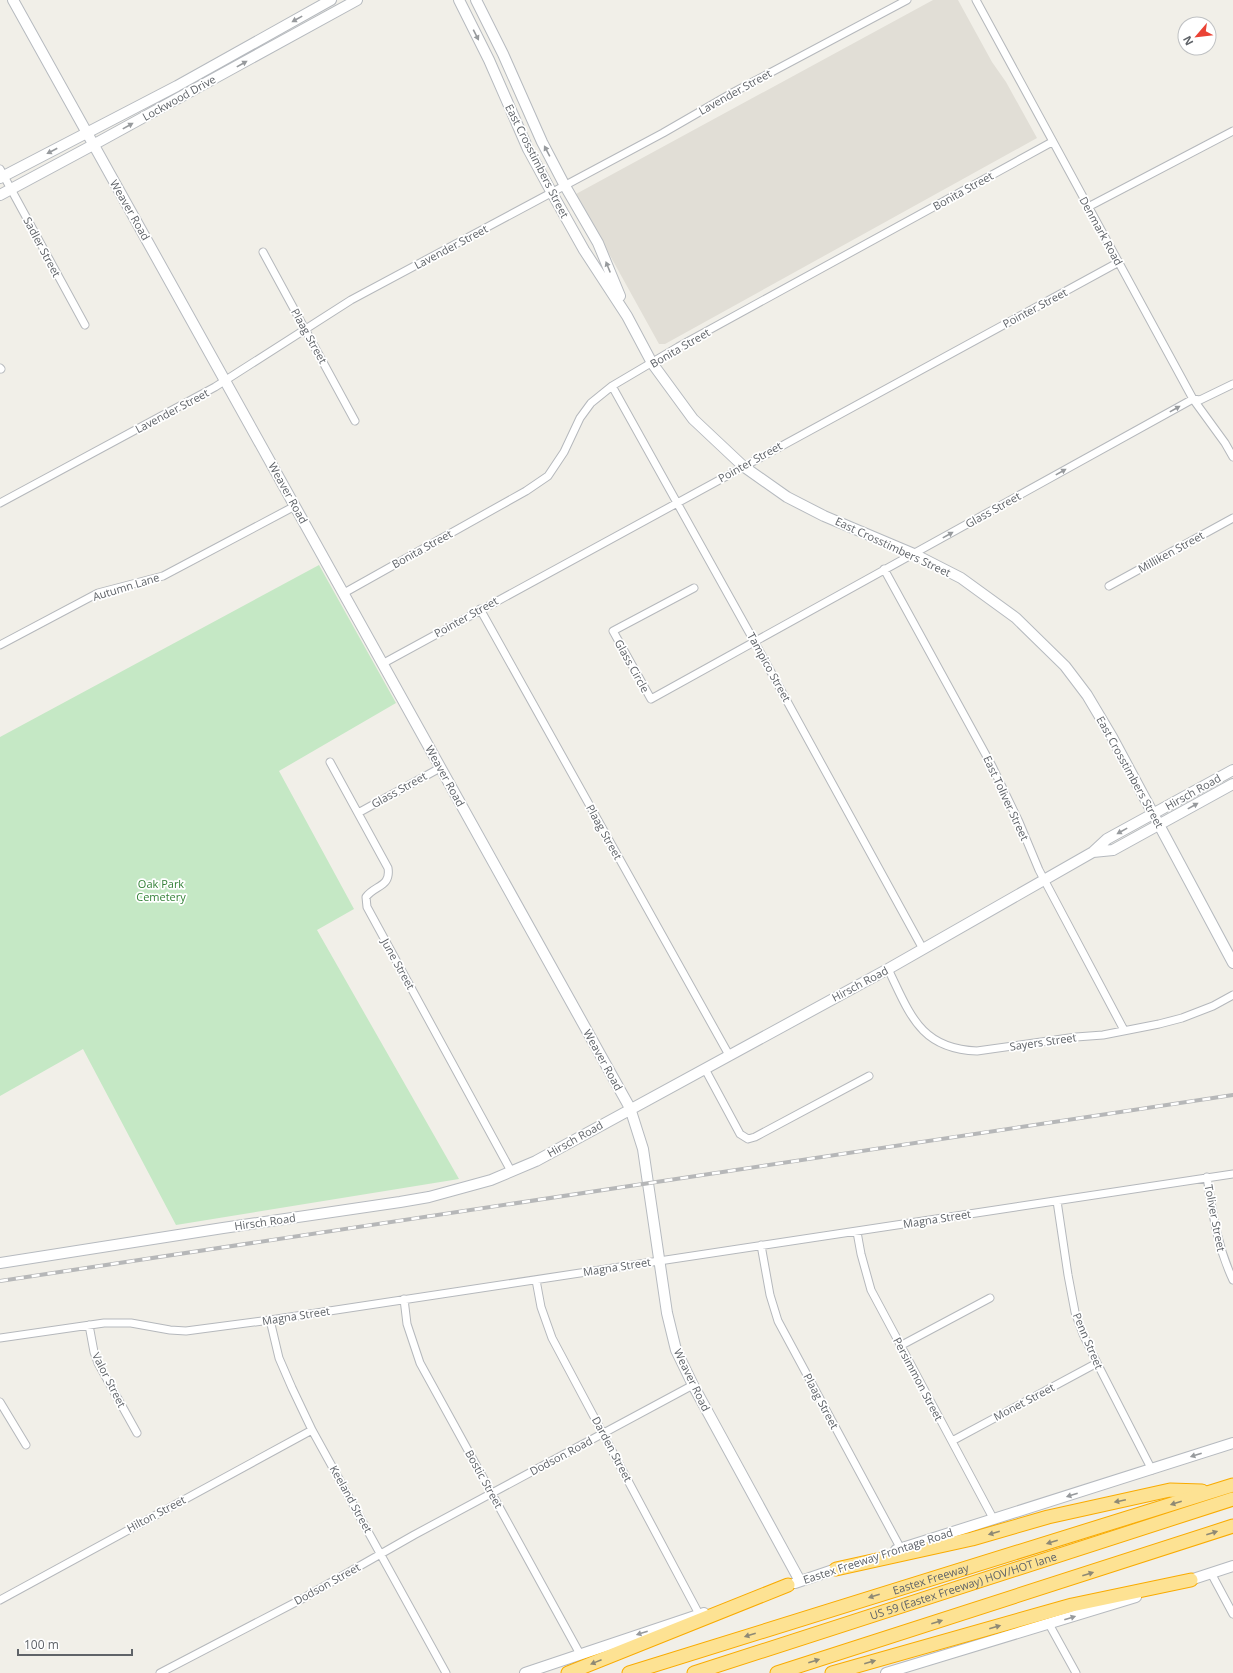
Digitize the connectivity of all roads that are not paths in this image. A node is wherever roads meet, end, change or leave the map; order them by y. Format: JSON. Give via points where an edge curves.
{"nodes":[{"id":1,"x":13,"y":0,"type":"edge"},
{"id":2,"x":331,"y":0,"type":"edge"},
{"id":3,"x":357,"y":0,"type":"edge"},
{"id":4,"x":459,"y":0,"type":"edge"},
{"id":5,"x":476,"y":0,"type":"edge"},
{"id":6,"x":907,"y":0,"type":"edge"},
{"id":7,"x":976,"y":0,"type":"edge"},
{"id":8,"x":311,"y":11,"type":"junction"},
{"id":9,"x":319,"y":21,"type":"junction"},
{"id":10,"x":509,"y":66,"type":"junction"},
{"id":11,"x":494,"y":71,"type":"junction"},
{"id":12,"x":177,"y":86,"type":"junction"},
{"id":13,"x":184,"y":96,"type":"junction"},
{"id":14,"x":1233,"y":131,"type":"edge"},
{"id":15,"x":86,"y":132,"type":"junction"},
{"id":16,"x":1052,"y":142,"type":"junction"},
{"id":17,"x":93,"y":145,"type":"junction"},
{"id":18,"x":1,"y":174,"type":"edge"},
{"id":19,"x":565,"y":186,"type":"junction"},
{"id":20,"x":11,"y":189,"type":"junction"},
{"id":21,"x":552,"y":193,"type":"junction"},
{"id":22,"x":0,"y":195,"type":"edge"},
{"id":23,"x":1088,"y":207,"type":"junction"},
{"id":24,"x":263,"y":252,"type":"dead end"},
{"id":25,"x":1119,"y":262,"type":"junction"},
{"id":26,"x":628,"y":316,"type":"junction"},
{"id":27,"x":85,"y":325,"type":"dead end"},
{"id":28,"x":305,"y":330,"type":"junction"},
{"id":29,"x":652,"y":363,"type":"junction"},
{"id":30,"x":225,"y":382,"type":"junction"},
{"id":31,"x":1233,"y":384,"type":"edge"},
{"id":32,"x":612,"y":386,"type":"junction"},
{"id":33,"x":1193,"y":399,"type":"junction"},
{"id":34,"x":355,"y":420,"type":"dead end"},
{"id":35,"x":1233,"y":457,"type":"edge"},
{"id":36,"x":743,"y":466,"type":"junction"},
{"id":37,"x":677,"y":502,"type":"junction"},
{"id":38,"x":0,"y":503,"type":"edge"},
{"id":39,"x":295,"y":506,"type":"junction"},
{"id":40,"x":1233,"y":518,"type":"edge"},
{"id":41,"x":914,"y":554,"type":"junction"},
{"id":42,"x":884,"y":569,"type":"junction"},
{"id":43,"x":1109,"y":586,"type":"dead end"},
{"id":44,"x":694,"y":588,"type":"dead end"},
{"id":45,"x":344,"y":593,"type":"junction"},
{"id":46,"x":480,"y":609,"type":"junction"},
{"id":47,"x":754,"y":641,"type":"junction"},
{"id":48,"x":0,"y":645,"type":"edge"},
{"id":49,"x":382,"y":664,"type":"junction"},
{"id":50,"x":330,"y":762,"type":"dead end"},
{"id":51,"x":440,"y":768,"type":"junction"},
{"id":52,"x":1233,"y":770,"type":"edge"},
{"id":53,"x":1233,"y":784,"type":"edge"},
{"id":54,"x":358,"y":813,"type":"junction"},
{"id":55,"x":1153,"y":814,"type":"junction"},
{"id":56,"x":1159,"y":824,"type":"junction"},
{"id":57,"x":1093,"y":852,"type":"junction"},
{"id":58,"x":1044,"y":880,"type":"junction"},
{"id":59,"x":923,"y":949,"type":"junction"},
{"id":60,"x":1233,"y":964,"type":"edge"},
{"id":61,"x":888,"y":969,"type":"junction"},
{"id":62,"x":1233,"y":995,"type":"edge"},
{"id":63,"x":1124,"y":1030,"type":"junction"},
{"id":64,"x":729,"y":1055,"type":"junction"},
{"id":65,"x":705,"y":1069,"type":"junction"},
{"id":66,"x":869,"y":1076,"type":"dead end"},
{"id":67,"x":630,"y":1108,"type":"junction"},
{"id":68,"x":511,"y":1171,"type":"junction"},
{"id":69,"x":1233,"y":1174,"type":"edge"},
{"id":70,"x":1207,"y":1177,"type":"junction"},
{"id":71,"x":1057,"y":1201,"type":"junction"},
{"id":72,"x":857,"y":1232,"type":"junction"},
{"id":73,"x":761,"y":1245,"type":"junction"},
{"id":74,"x":660,"y":1260,"type":"junction"},
{"id":75,"x":0,"y":1263,"type":"edge"},
{"id":76,"x":536,"y":1280,"type":"junction"},
{"id":77,"x":1233,"y":1280,"type":"edge"},
{"id":78,"x":990,"y":1298,"type":"dead end"},
{"id":79,"x":404,"y":1299,"type":"junction"},
{"id":80,"x":270,"y":1320,"type":"junction"},
{"id":81,"x":89,"y":1325,"type":"junction"},
{"id":82,"x":0,"y":1338,"type":"edge"},
{"id":83,"x":900,"y":1346,"type":"junction"},
{"id":84,"x":1096,"y":1363,"type":"junction"},
{"id":85,"x":693,"y":1385,"type":"junction"},
{"id":86,"x":0,"y":1402,"type":"edge"},
{"id":87,"x":312,"y":1430,"type":"junction"},
{"id":88,"x":137,"y":1433,"type":"dead end"},
{"id":89,"x":604,"y":1433,"type":"junction"},
{"id":90,"x":952,"y":1442,"type":"junction"},
{"id":91,"x":1233,"y":1443,"type":"edge"},
{"id":92,"x":26,"y":1445,"type":"dead end"},
{"id":93,"x":1152,"y":1470,"type":"junction"},
{"id":94,"x":1233,"y":1485,"type":"edge"},
{"id":95,"x":1214,"y":1492,"type":"junction"},
{"id":96,"x":492,"y":1493,"type":"junction"},
{"id":97,"x":1233,"y":1499,"type":"edge"},
{"id":98,"x":994,"y":1520,"type":"junction"},
{"id":99,"x":1233,"y":1526,"type":"edge"},
{"id":100,"x":901,"y":1549,"type":"junction"},
{"id":101,"x":381,"y":1554,"type":"junction"},
{"id":102,"x":1233,"y":1566,"type":"edge"},
{"id":103,"x":836,"y":1570,"type":"junction"},
{"id":104,"x":1211,"y":1573,"type":"junction"},
{"id":105,"x":1191,"y":1580,"type":"junction"},
{"id":106,"x":794,"y":1583,"type":"junction"},
{"id":107,"x":0,"y":1600,"type":"edge"},
{"id":108,"x":699,"y":1614,"type":"junction"},
{"id":109,"x":1233,"y":1614,"type":"edge"},
{"id":110,"x":1049,"y":1624,"type":"junction"},
{"id":111,"x":580,"y":1654,"type":"junction"},
{"id":112,"x":160,"y":1673,"type":"edge"},
{"id":113,"x":446,"y":1673,"type":"edge"},
{"id":114,"x":525,"y":1673,"type":"edge"},
{"id":115,"x":568,"y":1673,"type":"edge"},
{"id":116,"x":628,"y":1673,"type":"edge"},
{"id":117,"x":694,"y":1673,"type":"edge"},
{"id":118,"x":776,"y":1673,"type":"edge"},
{"id":119,"x":832,"y":1673,"type":"edge"},
{"id":120,"x":886,"y":1673,"type":"edge"},
{"id":121,"x":1076,"y":1673,"type":"edge"}],
"edges":[{"from":1,"to":15,"type":"main road","name":"Weaver Road"},
{"from":2,"to":8,"type":"main road","name":"Lockwood Drive"},
{"from":3,"to":9,"type":"main road","name":"Lockwood Drive"},
{"from":4,"to":11,"type":"main road","name":"East Crosstimbers Street","one_way":true},
{"from":5,"to":10,"type":"main road","name":"East Crosstimbers Street"},
{"from":6,"to":19,"type":"street","name":"Lavender Street"},
{"from":7,"to":16,"type":"street","name":"Denmark Road"},
{"from":8,"to":9,"type":"main road"},
{"from":8,"to":12,"type":"main road","name":"Lockwood Drive","one_way":true},
{"from":13,"to":9,"type":"main road","name":"Lockwood Drive","one_way":true},
{"from":10,"to":11,"type":"main road"},
{"from":19,"to":10,"type":"main road","name":"East Crosstimbers Street","one_way":true,"via":[[542,142]]},
{"from":11,"to":21,"type":"main road","name":"East Crosstimbers Street","via":[[528,149]]},
{"from":12,"to":13,"type":"main road"},
{"from":12,"to":15,"type":"main road","name":"Lockwood Drive"},
{"from":17,"to":13,"type":"main road","name":"Lockwood Drive","one_way":true},
{"from":14,"to":23,"type":"street"},
{"from":15,"to":17,"type":"main road","name":"Weaver Road"},
{"from":15,"to":18,"type":"main road","name":"Lockwood Drive","one_way":true},
{"from":16,"to":23,"type":"street","name":"Denmark Road"},
{"from":16,"to":29,"type":"street","name":"Bonita Street"},
{"from":17,"to":20,"type":"main road","name":"Lockwood Drive"},
{"from":17,"to":30,"type":"main road","name":"Weaver Road"},
{"from":18,"to":20,"type":"street","name":"Sadler Street"},
{"from":19,"to":21,"type":"street","name":"Lavender Street"},
{"from":26,"to":19,"type":"main road","name":"East Crosstimbers Street","one_way":true,"via":[[598,243]]},
{"from":20,"to":22,"type":"main road","name":"Lockwood Drive"},
{"from":20,"to":27,"type":"street","name":"Sadler Street"},
{"from":21,"to":26,"type":"main road","name":"East Crosstimbers Street","via":[[584,250]]},
{"from":21,"to":28,"type":"street","name":"Lavender Street","via":[[351,300]]},
{"from":23,"to":25,"type":"street","name":"Denmark Road"},
{"from":24,"to":28,"type":"street","name":"Plaag Street"},
{"from":25,"to":33,"type":"street","name":"Denmark Road"},
{"from":25,"to":36,"type":"street","name":"Pointer Street"},
{"from":26,"to":29,"type":"main road","name":"East Crosstimbers Street"},
{"from":28,"to":30,"type":"street","name":"Lavender Street"},
{"from":28,"to":34,"type":"street","name":"Plaag Street"},
{"from":29,"to":32,"type":"street","name":"Bonita Street"},
{"from":29,"to":36,"type":"main road","name":"East Crosstimbers Street","via":[[693,419]]},
{"from":30,"to":38,"type":"street","name":"Lavender Street"},
{"from":30,"to":39,"type":"main road","name":"Weaver Road"},
{"from":31,"to":33,"type":"street","name":"Glass Street","via":[[1200,400]]},
{"from":32,"to":37,"type":"street","name":"Tampico Street"},
{"from":32,"to":45,"type":"street","name":"Bonita Street","via":[[591,403],[580,418],[564,452],[548,476],[526,491]]},
{"from":33,"to":35,"type":"street","name":"Denmark Road"},
{"from":41,"to":33,"type":"street","name":"Glass Street","one_way":true},
{"from":36,"to":37,"type":"street","name":"Pointer Street"},
{"from":36,"to":41,"type":"main road","name":"East Crosstimbers Street","via":[[788,497],[824,516]]},
{"from":37,"to":46,"type":"street","name":"Pointer Street"},
{"from":37,"to":47,"type":"street","name":"Tampico Street"},
{"from":39,"to":45,"type":"main road","name":"Weaver Road"},
{"from":39,"to":48,"type":"street","name":"Autumn Lane","via":[[163,576],[98,593]]},
{"from":40,"to":43,"type":"street","name":"Milliken Street"},
{"from":41,"to":42,"type":"street","name":"Glass Street"},
{"from":41,"to":55,"type":"main road","name":"East Crosstimbers Street","via":[[961,578],[1016,618],[1065,666],[1087,695]]},
{"from":42,"to":47,"type":"street","name":"Glass Street"},
{"from":42,"to":58,"type":"street","name":"East Toliver Street","via":[[992,766]]},
{"from":44,"to":47,"type":"street","name":"Glass Circle","via":[[613,631],[651,699]]},
{"from":45,"to":49,"type":"main road","name":"Weaver Road"},
{"from":46,"to":49,"type":"street","name":"Pointer Street"},
{"from":46,"to":64,"type":"street","name":"Plaag Street"},
{"from":47,"to":59,"type":"street","name":"Tampico Street"},
{"from":49,"to":51,"type":"main road","name":"Weaver Road"},
{"from":50,"to":54,"type":"street","name":"June Street"},
{"from":51,"to":54,"type":"street","name":"Glass Street"},
{"from":51,"to":67,"type":"main road","name":"Weaver Road"},
{"from":52,"to":55,"type":"main road","name":"Hirsch Road"},
{"from":56,"to":53,"type":"main road","name":"Hirsch Road","one_way":true},
{"from":54,"to":68,"type":"street","name":"June Street","via":[[389,874],[385,883],[369,892],[366,897],[367,907]]},
{"from":55,"to":56,"type":"main road","name":"East Crosstimbers Street"},
{"from":55,"to":57,"type":"main road","name":"Hirsch Road","one_way":true,"via":[[1107,839]]},
{"from":56,"to":57,"type":"main road","name":"Hirsch Road","via":[[1113,850]]},
{"from":56,"to":60,"type":"main road","name":"East Crosstimbers Street"},
{"from":57,"to":58,"type":"main road","name":"Hirsch Road"},
{"from":58,"to":59,"type":"main road","name":"Hirsch Road"},
{"from":58,"to":63,"type":"street","name":"East Toliver Street"},
{"from":59,"to":61,"type":"main road","name":"Hirsch Road"},
{"from":61,"to":63,"type":"street","name":"Sayers Street","via":[[917,1024],[937,1042],[949,1047],[977,1051]]},
{"from":61,"to":64,"type":"main road","name":"Hirsch Road"},
{"from":62,"to":63,"type":"street","name":"Sayers Street","via":[[1182,1018]]},
{"from":64,"to":65,"type":"main road","name":"Hirsch Road"},
{"from":65,"to":66,"type":"street","via":[[740,1134],[748,1139]]},
{"from":65,"to":67,"type":"main road","name":"Hirsch Road"},
{"from":67,"to":68,"type":"main road","name":"Hirsch Road","via":[[536,1161]]},
{"from":67,"to":74,"type":"main road","name":"Weaver Road","via":[[643,1149]]},
{"from":68,"to":75,"type":"main road","name":"Hirsch Road","via":[[457,1190],[400,1202]]},
{"from":69,"to":70,"type":"street","name":"Magna Street"},
{"from":70,"to":71,"type":"street","name":"Magna Street"},
{"from":70,"to":77,"type":"street","name":"Toliver Street","via":[[1219,1245]]},
{"from":71,"to":72,"type":"street","name":"Magna Street"},
{"from":71,"to":84,"type":"street","name":"Penn Street","via":[[1075,1312]]},
{"from":72,"to":73,"type":"street","name":"Magna Street"},
{"from":72,"to":83,"type":"street","name":"Persimmon Street","via":[[871,1290]]},
{"from":73,"to":74,"type":"street","name":"Magna Street"},
{"from":73,"to":100,"type":"street","name":"Plaag Street","via":[[778,1321]]},
{"from":74,"to":76,"type":"street","name":"Magna Street"},
{"from":74,"to":85,"type":"main road","name":"Weaver Road","via":[[673,1339]]},
{"from":76,"to":79,"type":"street","name":"Magna Street"},
{"from":76,"to":89,"type":"street","name":"Darden Street","via":[[549,1331]]},
{"from":78,"to":83,"type":"street"},
{"from":79,"to":80,"type":"street","name":"Magna Street"},
{"from":79,"to":96,"type":"street","name":"Bostic Street","via":[[407,1324],[420,1363]]},
{"from":80,"to":81,"type":"street","name":"Magna Street","via":[[186,1331],[131,1323]]},
{"from":80,"to":87,"type":"street","name":"Keeland Street","via":[[284,1372]]},
{"from":81,"to":82,"type":"street","name":"Magna Street"},
{"from":81,"to":88,"type":"street","name":"Valor Street","via":[[98,1363]]},
{"from":83,"to":90,"type":"street","name":"Persimmon Street"},
{"from":84,"to":90,"type":"street","name":"Monet Street"},
{"from":84,"to":93,"type":"street","name":"Penn Street"},
{"from":85,"to":89,"type":"street","name":"Dodson Road"},
{"from":85,"to":106,"type":"main road","name":"Weaver Road"},
{"from":86,"to":92,"type":"street"},
{"from":87,"to":101,"type":"street","name":"Keeland Street"},
{"from":87,"to":107,"type":"street","name":"Hilton Street"},
{"from":89,"to":96,"type":"street","name":"Dodson Road"},
{"from":89,"to":108,"type":"street","name":"Darden Street"},
{"from":90,"to":98,"type":"street","name":"Persimmon Street"},
{"from":91,"to":93,"type":"main road","name":"Eastex Freeway Frontage Road","one_way":true},
{"from":93,"to":98,"type":"main road","name":"Eastex Freeway Frontage Road","one_way":true},
{"from":94,"to":95,"type":"highway","name":"Eastex Freeway"},
{"from":95,"to":103,"type":"highway","one_way":true,"via":[[1170,1490],[1048,1517],[972,1539]]},
{"from":95,"to":116,"type":"highway","name":"Eastex Freeway","one_way":true},
{"from":96,"to":101,"type":"street","name":"Dodson Street"},
{"from":96,"to":111,"type":"street","name":"Bostic Street"},
{"from":97,"to":117,"type":"highway","name":"US 59 (Eastex Freeway) HOV/HOT lane"},
{"from":98,"to":100,"type":"main road","name":"Eastex Freeway Frontage Road"},
{"from":118,"to":99,"type":"highway","one_way":true},
{"from":100,"to":103,"type":"main road","name":"Eastex Freeway Frontage Road"},
{"from":101,"to":112,"type":"street","name":"Dodson Street","via":[[300,1600]]},
{"from":101,"to":113,"type":"street","name":"Keeland Street"},
{"from":102,"to":104,"type":"main road"},
{"from":103,"to":106,"type":"main road","name":"Eastex Freeway Frontage Road"},
{"from":104,"to":105,"type":"main road"},
{"from":104,"to":109,"type":"street"},
{"from":110,"to":105,"type":"main road","one_way":true},
{"from":119,"to":105,"type":"highway","one_way":true,"via":[[1072,1605]]},
{"from":106,"to":108,"type":"main road","name":"Eastex Freeway Frontage Road"},
{"from":106,"to":115,"type":"highway","one_way":true},
{"from":108,"to":111,"type":"main road","name":"Eastex Freeway Frontage Road","one_way":true},
{"from":110,"to":120,"type":"main road"},
{"from":110,"to":121,"type":"street"},
{"from":111,"to":114,"type":"main road","name":"Eastex Freeway Frontage Road"}]}
